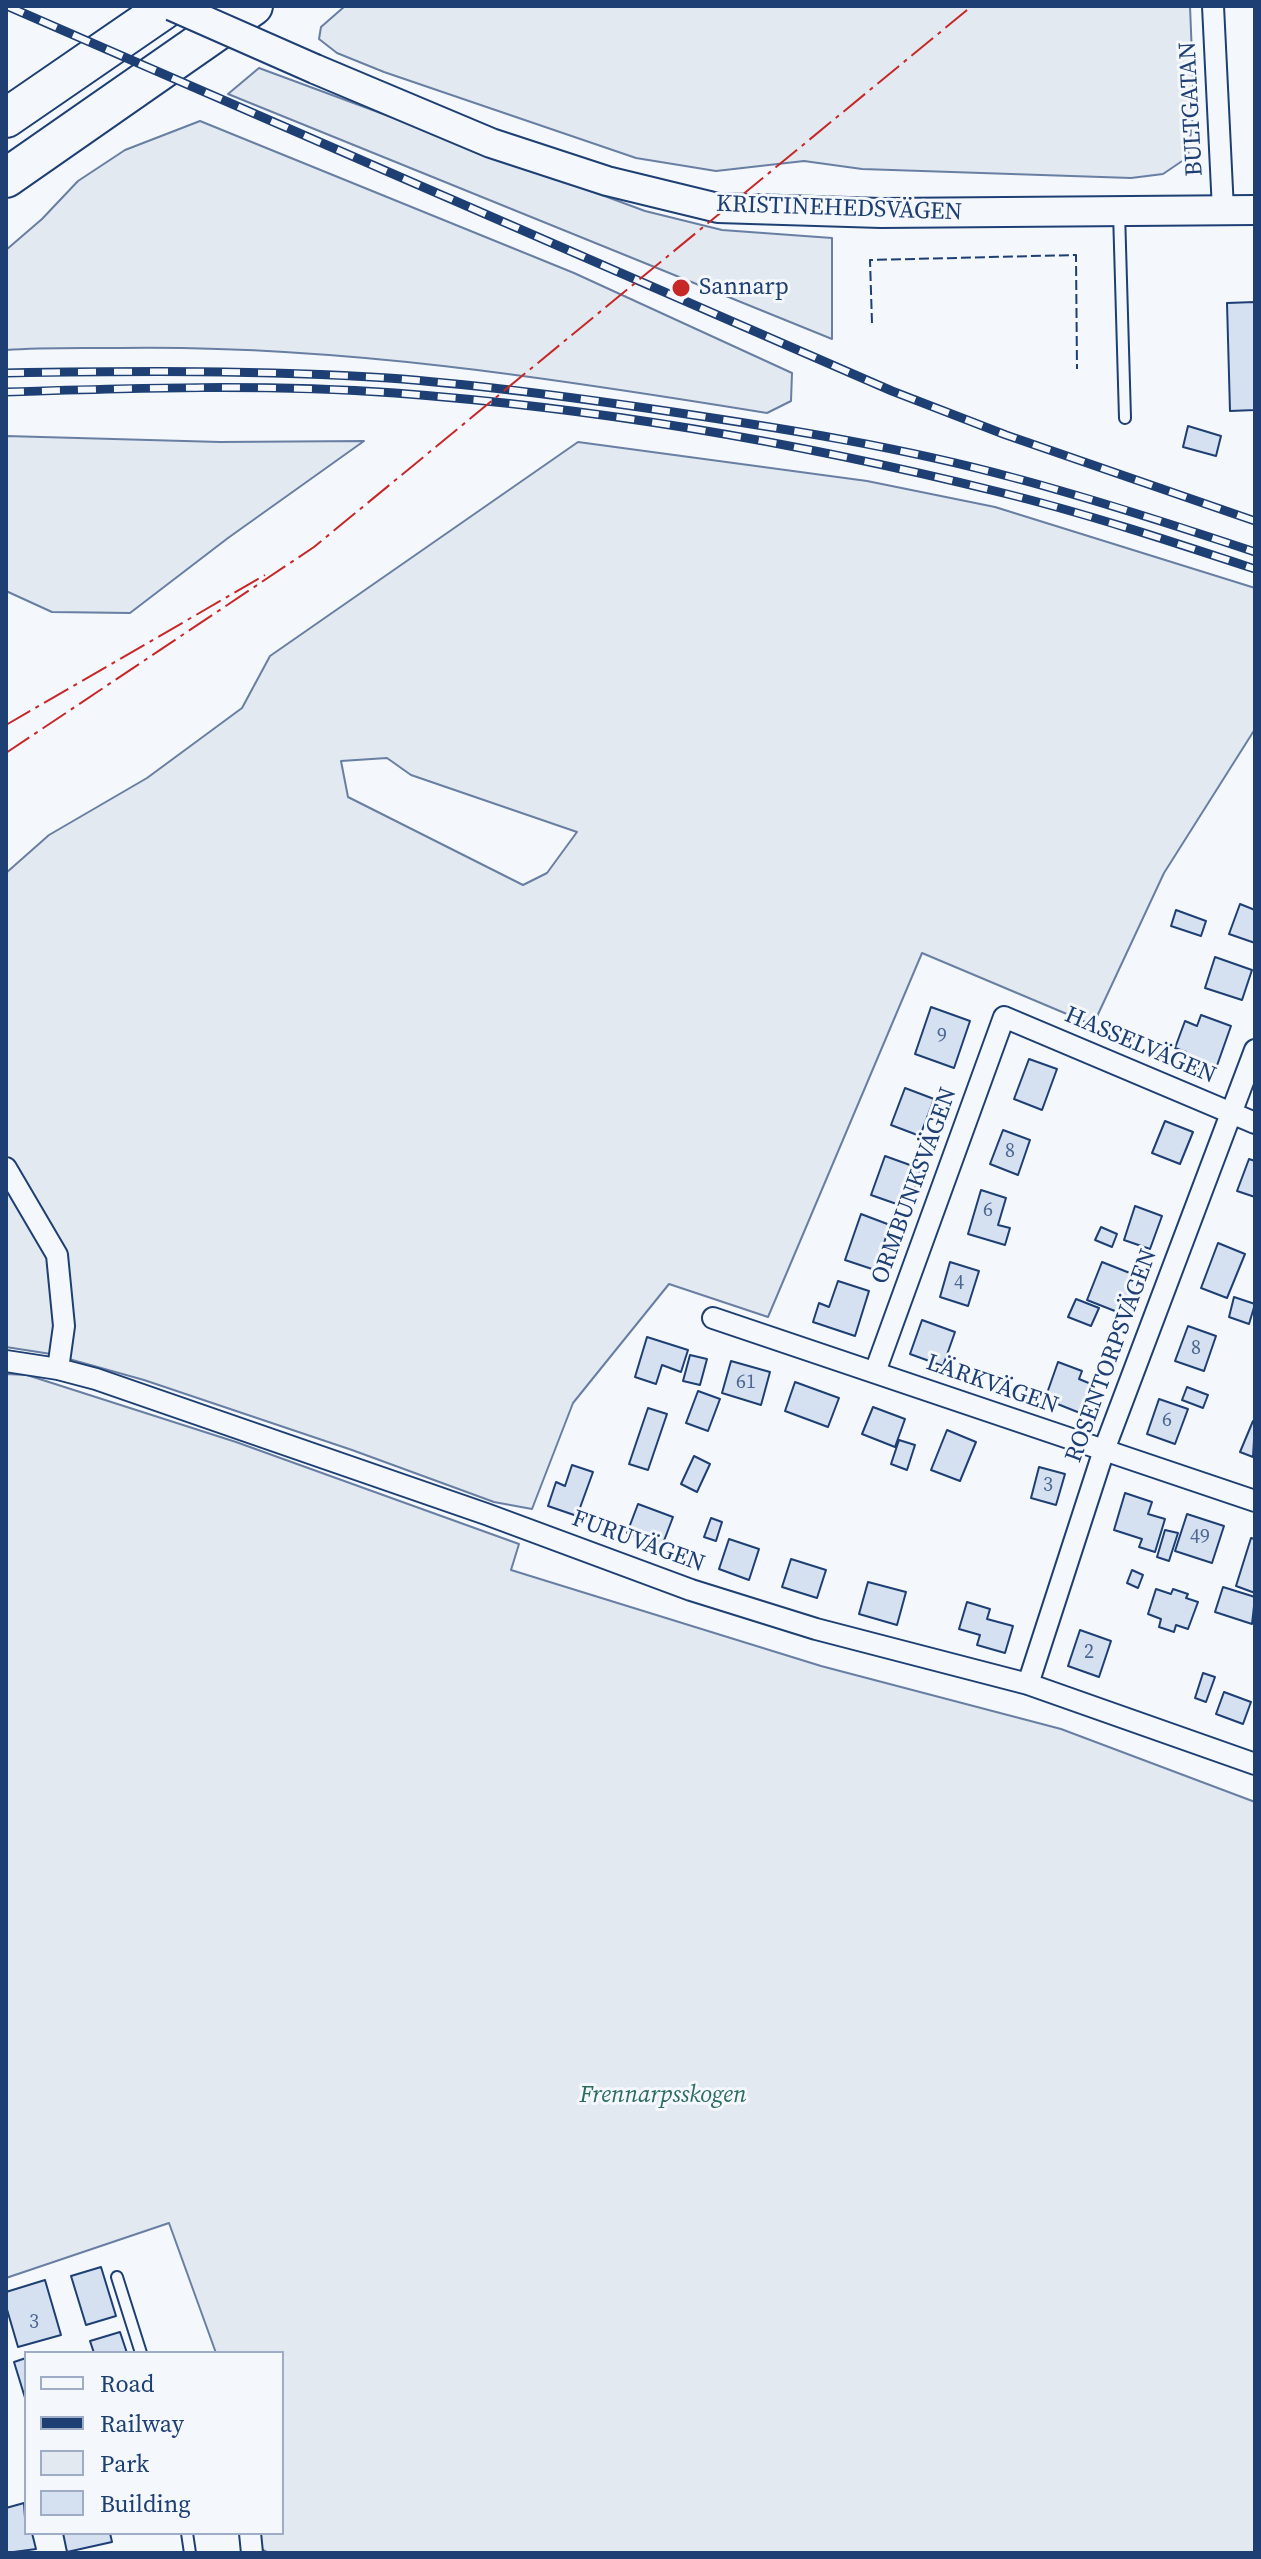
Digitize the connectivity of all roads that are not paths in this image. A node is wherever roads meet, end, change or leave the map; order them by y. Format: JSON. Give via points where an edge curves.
{"nodes":[{"id":1,"x":170,"y":6,"type":"edge"},
{"id":2,"x":253,"y":6,"type":"edge"},
{"id":3,"x":1213,"y":6,"type":"edge"},
{"id":4,"x":6,"y":118,"type":"edge"},
{"id":5,"x":6,"y":178,"type":"edge"},
{"id":6,"x":1223,"y":210,"type":"junction"},
{"id":7,"x":1255,"y":210,"type":"edge"},
{"id":8,"x":1119,"y":212,"type":"junction"},
{"id":9,"x":1125,"y":418,"type":"dead end"},
{"id":10,"x":1004,"y":1017,"type":"joint"},
{"id":11,"x":1255,"y":1050,"type":"edge"},
{"id":12,"x":1231,"y":1112,"type":"junction"},
{"id":13,"x":1255,"y":1123,"type":"edge"},
{"id":14,"x":6,"y":1168,"type":"edge"},
{"id":15,"x":713,"y":1318,"type":"dead end"},
{"id":16,"x":6,"y":1361,"type":"edge"},
{"id":17,"x":58,"y":1369,"type":"junction"},
{"id":18,"x":875,"y":1372,"type":"junction"},
{"id":19,"x":1104,"y":1450,"type":"junction"},
{"id":20,"x":1255,"y":1501,"type":"edge"},
{"id":21,"x":1028,"y":1684,"type":"junction"},
{"id":22,"x":1255,"y":1764,"type":"edge"},
{"id":23,"x":117,"y":2277,"type":"dead end"},
{"id":24,"x":140,"y":2351,"type":"edge"}],
"edges":[{"from":1,"to":4,"type":"highway"},
{"from":1,"to":8,"type":"street","name":"KRISTINEHEDSVÄGEN","bridge":true,"via":[[491,143],[607,181],[718,208]]},
{"from":2,"to":5,"type":"highway"},
{"from":3,"to":6,"type":"street","name":"BULTGATAN"},
{"from":6,"to":7,"type":"street","name":"KRISTINEHEDSVÄGEN"},
{"from":6,"to":8,"type":"street","name":"KRISTINEHEDSVÄGEN"},
{"from":8,"to":9,"type":"lane"},
{"from":10,"to":12,"type":"street","name":"HASSELVÄGEN"},
{"from":10,"to":18,"type":"street","name":"ORMBUNKSVÄGEN"},
{"from":11,"to":12,"type":"street","name":"ROSENTORPSVÄGEN"},
{"from":12,"to":13,"type":"street","name":"HASSELVÄGEN"},
{"from":12,"to":19,"type":"street","name":"ROSENTORPSVÄGEN"},
{"from":14,"to":17,"type":"street","via":[[57,1255],[64,1326]]},
{"from":15,"to":18,"type":"street","name":"LÄRKVÄGEN"},
{"from":16,"to":17,"type":"street","name":"FURUVÄGEN"},
{"from":17,"to":21,"type":"street","name":"FURUVÄGEN","via":[[486,1514],[691,1590]]},
{"from":18,"to":19,"type":"street","name":"LÄRKVÄGEN"},
{"from":19,"to":20,"type":"street","name":"LÄRKVÄGEN"},
{"from":19,"to":21,"type":"street","name":"ROSENTORPSVÄGEN"},
{"from":21,"to":22,"type":"street","name":"FURUVÄGEN"},
{"from":23,"to":24,"type":"lane"}]}
